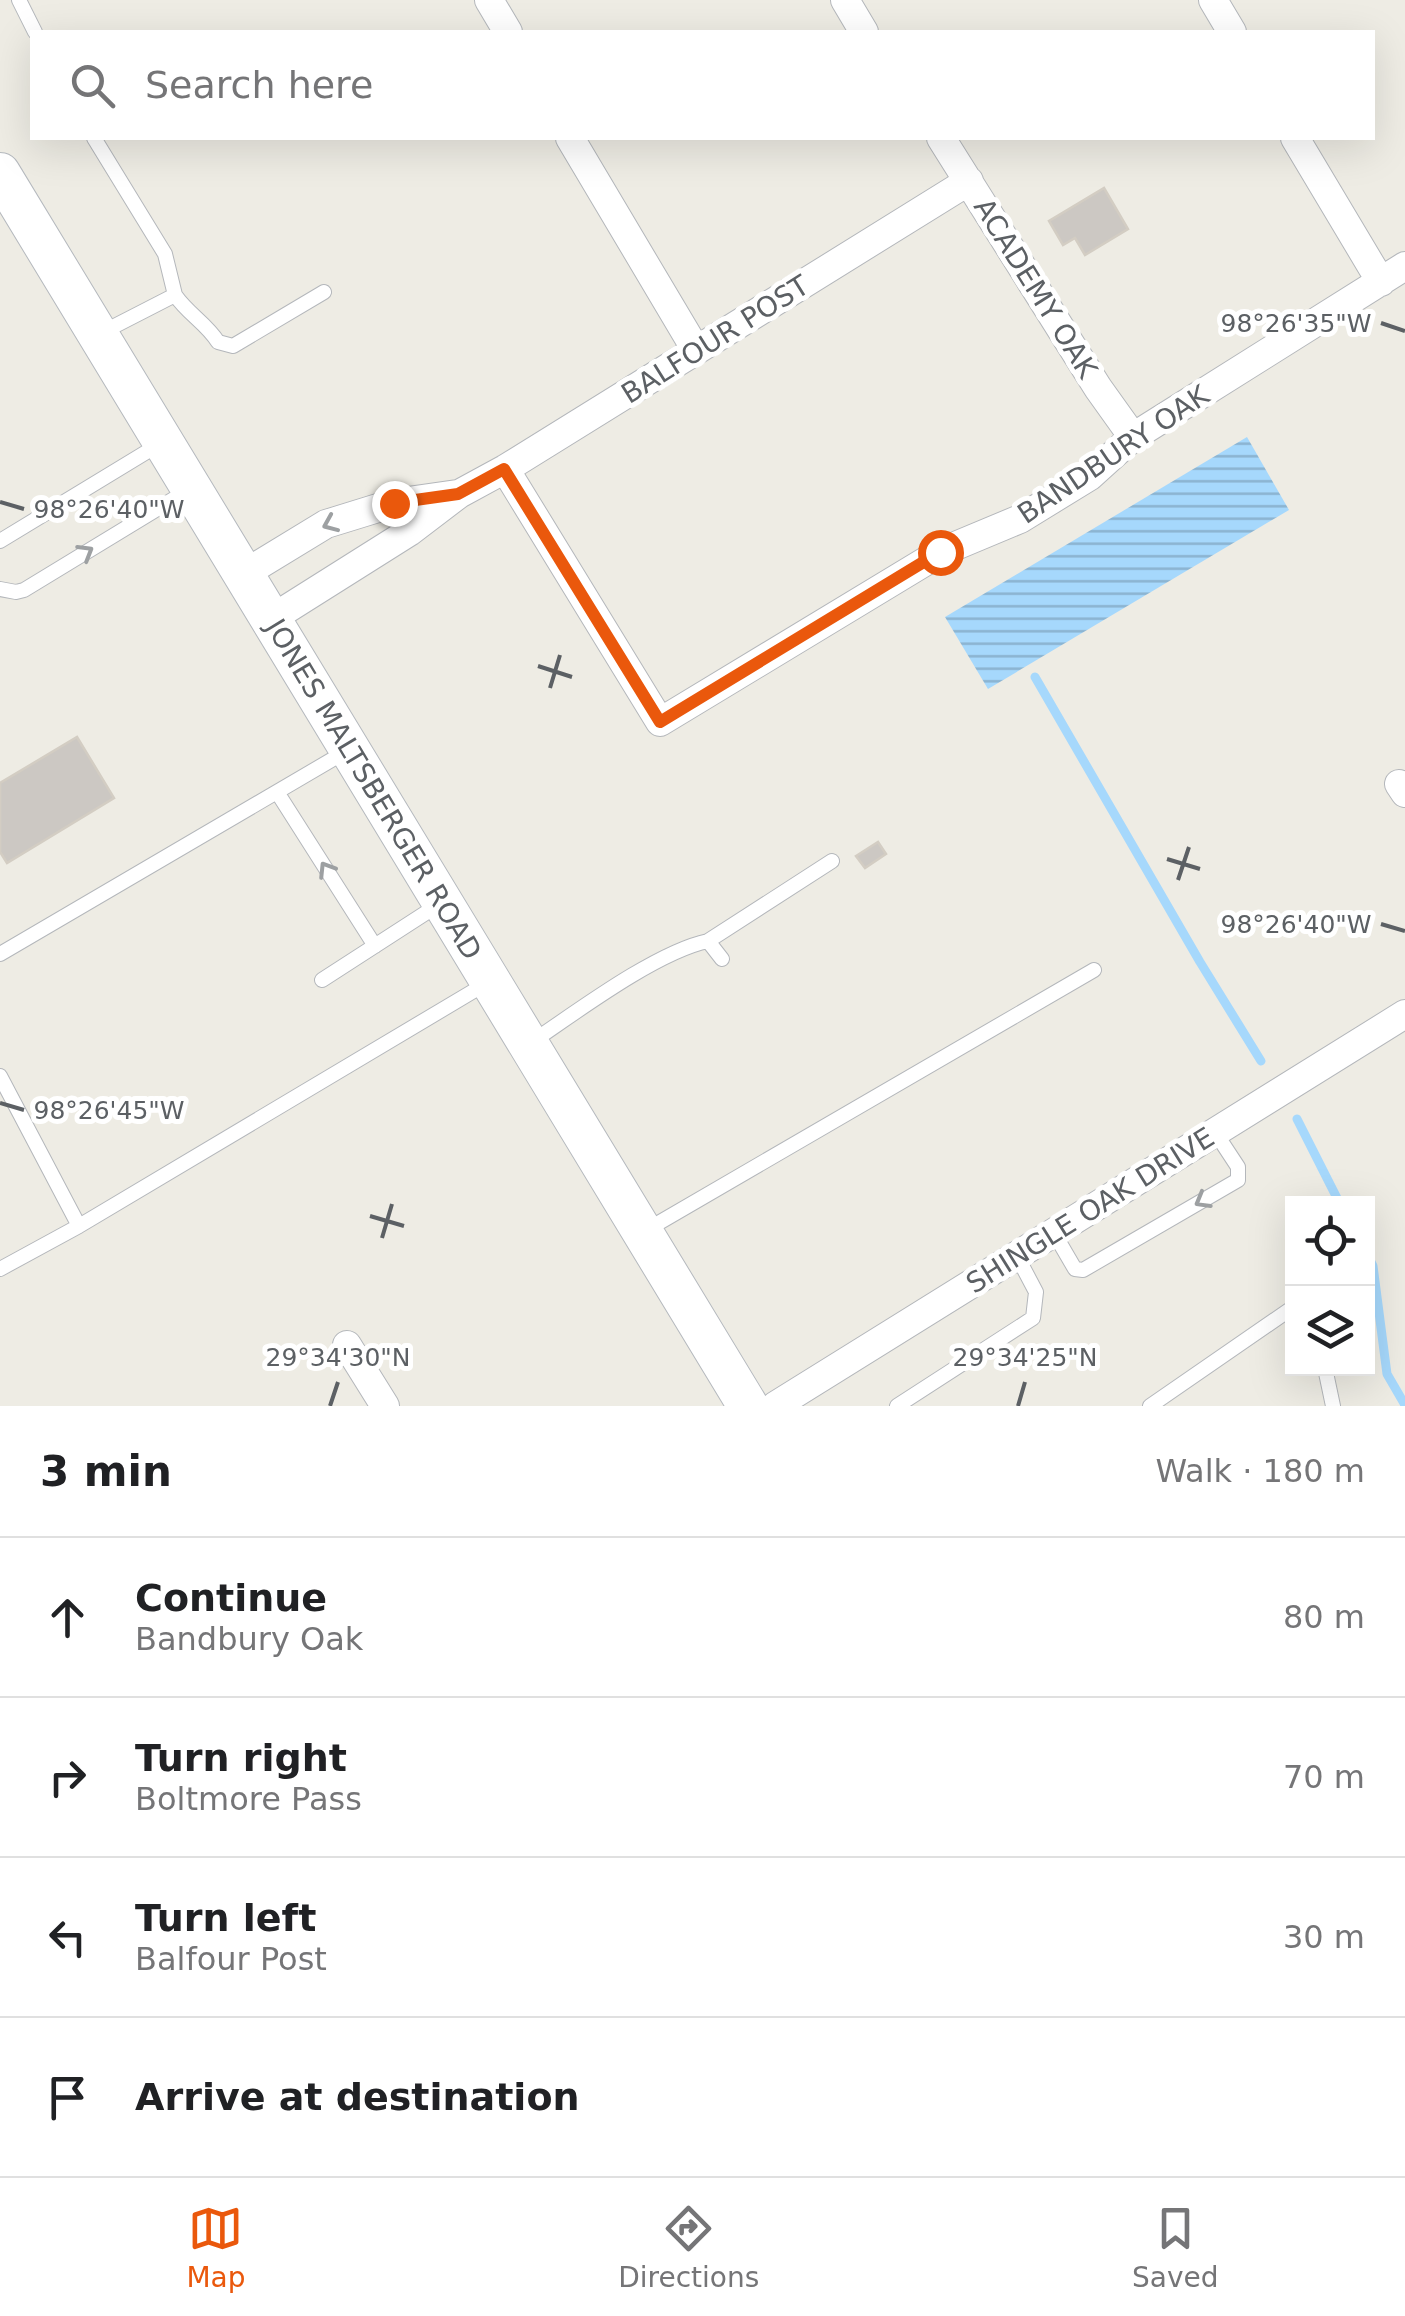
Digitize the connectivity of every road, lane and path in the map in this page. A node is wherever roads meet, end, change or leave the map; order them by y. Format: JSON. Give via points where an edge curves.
{"nodes":[{"id":1,"x":19,"y":0,"type":"edge"},
{"id":2,"x":489,"y":0,"type":"edge"},
{"id":3,"x":845,"y":0,"type":"edge"},
{"id":4,"x":1213,"y":0,"type":"edge"},
{"id":5,"x":34,"y":30,"type":"edge"},
{"id":6,"x":507,"y":30,"type":"edge"},
{"id":7,"x":863,"y":30,"type":"edge"},
{"id":8,"x":1231,"y":30,"type":"edge"},
{"id":9,"x":95,"y":140,"type":"edge"},
{"id":10,"x":571,"y":140,"type":"edge"},
{"id":11,"x":942,"y":140,"type":"edge"},
{"id":12,"x":1296,"y":140,"type":"edge"},
{"id":13,"x":0,"y":173,"type":"edge"},
{"id":14,"x":969,"y":181,"type":"junction"},
{"id":15,"x":1393,"y":274,"type":"edge"},
{"id":16,"x":324,"y":292,"type":"dead end"},
{"id":17,"x":175,"y":295,"type":"junction"},
{"id":18,"x":98,"y":334,"type":"junction"},
{"id":19,"x":696,"y":350,"type":"junction"},
{"id":20,"x":1132,"y":436,"type":"junction"},
{"id":21,"x":164,"y":442,"type":"junction"},
{"id":22,"x":504,"y":469,"type":"junction"},
{"id":23,"x":192,"y":488,"type":"junction"},
{"id":24,"x":458,"y":494,"type":"junction"},
{"id":25,"x":0,"y":541,"type":"edge"},
{"id":26,"x":244,"y":574,"type":"junction"},
{"id":27,"x":0,"y":589,"type":"edge"},
{"id":28,"x":271,"y":619,"type":"junction"},
{"id":29,"x":350,"y":749,"type":"junction"},
{"id":30,"x":277,"y":792,"type":"junction"},
{"id":31,"x":832,"y":861,"type":"dead end"},
{"id":32,"x":442,"y":902,"type":"junction"},
{"id":33,"x":708,"y":941,"type":"junction"},
{"id":34,"x":375,"y":946,"type":"junction"},
{"id":35,"x":0,"y":954,"type":"edge"},
{"id":36,"x":722,"y":959,"type":"dead end"},
{"id":37,"x":1094,"y":970,"type":"dead end"},
{"id":38,"x":322,"y":980,"type":"dead end"},
{"id":39,"x":490,"y":981,"type":"junction"},
{"id":40,"x":1405,"y":1014,"type":"edge"},
{"id":41,"x":529,"y":1044,"type":"junction"},
{"id":42,"x":0,"y":1076,"type":"edge"},
{"id":43,"x":1216,"y":1132,"type":"junction"},
{"id":44,"x":79,"y":1226,"type":"junction"},
{"id":45,"x":643,"y":1232,"type":"junction"},
{"id":46,"x":1054,"y":1233,"type":"junction"},
{"id":47,"x":1017,"y":1256,"type":"junction"},
{"id":48,"x":0,"y":1269,"type":"edge"},
{"id":49,"x":1285,"y":1313,"type":"edge"},
{"id":50,"x":347,"y":1344,"type":"dead end"},
{"id":51,"x":1327,"y":1376,"type":"edge"},
{"id":52,"x":384,"y":1406,"type":"edge"},
{"id":53,"x":748,"y":1406,"type":"edge"},
{"id":54,"x":775,"y":1406,"type":"edge"},
{"id":55,"x":897,"y":1406,"type":"edge"},
{"id":56,"x":1150,"y":1406,"type":"edge"},
{"id":57,"x":1333,"y":1406,"type":"edge"}],
"edges":[{"from":1,"to":5,"type":"lane"},
{"from":2,"to":6,"type":"street"},
{"from":3,"to":7,"type":"street"},
{"from":4,"to":8,"type":"street"},
{"from":9,"to":17,"type":"lane","via":[[165,254]]},
{"from":10,"to":19,"type":"street"},
{"from":11,"to":14,"type":"street","name":"ACADEMY OAK"},
{"from":12,"to":15,"type":"street"},
{"from":13,"to":18,"type":"main road","name":"JONES MALTSBERGER ROAD"},
{"from":14,"to":19,"type":"street","name":"BALFOUR POST"},
{"from":14,"to":20,"type":"street","name":"ACADEMY OAK"},
{"from":15,"to":20,"type":"street","name":"BANDBURY OAK"},
{"from":16,"to":17,"type":"lane","via":[[233,346],[218,342]]},
{"from":17,"to":18,"type":"lane"},
{"from":18,"to":21,"type":"main road","name":"JONES MALTSBERGER ROAD"},
{"from":19,"to":22,"type":"street","name":"BALFOUR POST"},
{"from":20,"to":22,"type":"street","name":"BANDBURY OAK","via":[[1090,476],[1020,519],[940,552],[660,722]]},
{"from":21,"to":23,"type":"main road","name":"JONES MALTSBERGER ROAD"},
{"from":21,"to":25,"type":"lane"},
{"from":22,"to":24,"type":"street","name":"BALFOUR POST"},
{"from":23,"to":26,"type":"main road","name":"JONES MALTSBERGER ROAD"},
{"from":27,"to":23,"type":"lane","one_way":true,"via":[[24,590]]},
{"from":24,"to":26,"type":"street","name":"BALFOUR POST","one_way":true,"via":[[394,503],[326,524]]},
{"from":24,"to":28,"type":"street","name":"BALFOUR POST"},
{"from":26,"to":28,"type":"main road","name":"JONES MALTSBERGER ROAD"},
{"from":28,"to":29,"type":"main road","name":"JONES MALTSBERGER ROAD"},
{"from":29,"to":30,"type":"lane"},
{"from":29,"to":32,"type":"main road","name":"JONES MALTSBERGER ROAD"},
{"from":34,"to":30,"type":"lane","one_way":true},
{"from":30,"to":35,"type":"lane"},
{"from":31,"to":33,"type":"lane"},
{"from":32,"to":34,"type":"lane"},
{"from":32,"to":39,"type":"main road","name":"JONES MALTSBERGER ROAD"},
{"from":33,"to":36,"type":"lane"},
{"from":33,"to":41,"type":"lane","via":[[689,945]]},
{"from":34,"to":38,"type":"lane"},
{"from":37,"to":45,"type":"lane"},
{"from":39,"to":41,"type":"main road","name":"JONES MALTSBERGER ROAD"},
{"from":39,"to":44,"type":"lane"},
{"from":40,"to":43,"type":"street","name":"SHINGLE OAK DRIVE"},
{"from":41,"to":45,"type":"main road","name":"JONES MALTSBERGER ROAD"},
{"from":42,"to":44,"type":"lane"},
{"from":43,"to":46,"type":"street","name":"SHINGLE OAK DRIVE"},
{"from":43,"to":46,"type":"lane","one_way":true,"via":[[1238,1167],[1238,1180],[1083,1270],[1075,1269]]},
{"from":44,"to":48,"type":"lane"},
{"from":45,"to":53,"type":"main road","name":"JONES MALTSBERGER ROAD"},
{"from":46,"to":47,"type":"street","name":"SHINGLE OAK DRIVE"},
{"from":47,"to":54,"type":"street","name":"SHINGLE OAK DRIVE"},
{"from":47,"to":55,"type":"lane","via":[[1036,1292],[1033,1318]]},
{"from":49,"to":56,"type":"lane"},
{"from":50,"to":52,"type":"street"},
{"from":51,"to":57,"type":"lane"}]}
